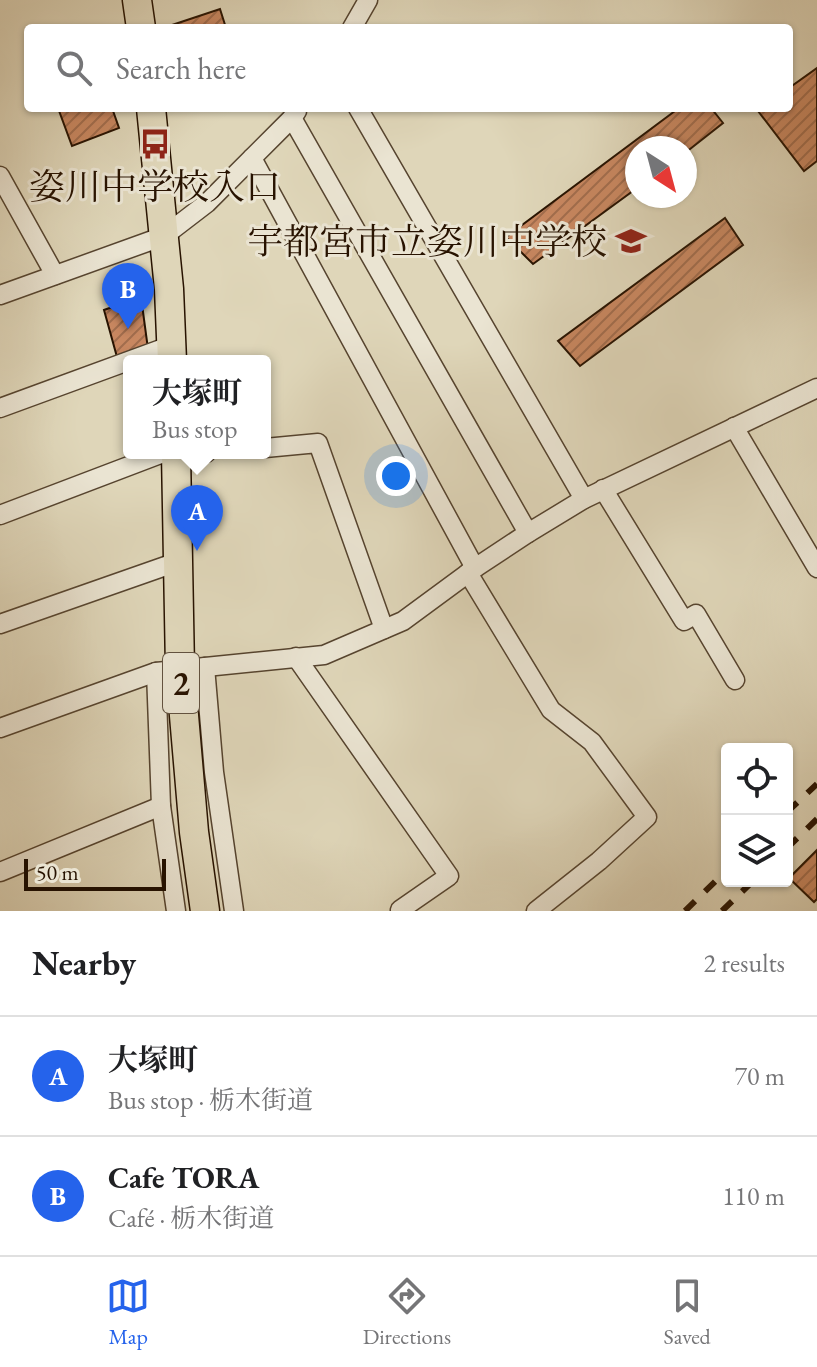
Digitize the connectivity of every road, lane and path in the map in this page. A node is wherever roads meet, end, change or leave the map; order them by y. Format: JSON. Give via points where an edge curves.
{"nodes":[{"id":1,"x":137,"y":0,"type":"edge"},
{"id":2,"x":368,"y":0,"type":"edge"},
{"id":3,"x":140,"y":24,"type":"edge"},
{"id":4,"x":354,"y":24,"type":"edge"},
{"id":5,"x":151,"y":112,"type":"edge"},
{"id":6,"x":360,"y":112,"type":"edge"},
{"id":7,"x":296,"y":113,"type":"edge"},
{"id":8,"x":252,"y":158,"type":"junction"},
{"id":9,"x":0,"y":176,"type":"edge"},
{"id":10,"x":164,"y":236,"type":"junction"},
{"id":11,"x":55,"y":275,"type":"junction"},
{"id":12,"x":0,"y":295,"type":"edge"},
{"id":13,"x":172,"y":353,"type":"edge"},
{"id":14,"x":123,"y":369,"type":"edge"},
{"id":15,"x":817,"y":388,"type":"edge"},
{"id":16,"x":0,"y":408,"type":"edge"},
{"id":17,"x":734,"y":427,"type":"junction"},
{"id":18,"x":271,"y":447,"type":"edge"},
{"id":19,"x":158,"y":459,"type":"edge"},
{"id":20,"x":172,"y":459,"type":"edge"},
{"id":21,"x":603,"y":489,"type":"junction"},
{"id":22,"x":584,"y":499,"type":"junction"},
{"id":23,"x":0,"y":515,"type":"edge"},
{"id":24,"x":528,"y":533,"type":"junction"},
{"id":25,"x":814,"y":556,"type":"edge"},
{"id":26,"x":177,"y":562,"type":"junction"},
{"id":27,"x":472,"y":571,"type":"junction"},
{"id":28,"x":0,"y":624,"type":"edge"},
{"id":29,"x":384,"y":629,"type":"junction"},
{"id":30,"x":296,"y":657,"type":"junction"},
{"id":31,"x":180,"y":669,"type":"junction"},
{"id":32,"x":735,"y":680,"type":"dead end"},
{"id":33,"x":0,"y":728,"type":"edge"},
{"id":34,"x":161,"y":806,"type":"junction"},
{"id":35,"x":0,"y":872,"type":"edge"},
{"id":36,"x":400,"y":910,"type":"edge"},
{"id":37,"x":176,"y":911,"type":"edge"},
{"id":38,"x":205,"y":911,"type":"edge"},
{"id":39,"x":234,"y":911,"type":"edge"},
{"id":40,"x":536,"y":911,"type":"edge"}],
"edges":[{"from":1,"to":3,"type":"main road"},
{"from":2,"to":4,"type":"street"},
{"from":5,"to":10,"type":"main road"},
{"from":6,"to":22,"type":"street"},
{"from":7,"to":8,"type":"street"},
{"from":7,"to":24,"type":"street"},
{"from":8,"to":10,"type":"street"},
{"from":8,"to":27,"type":"street"},
{"from":9,"to":11,"type":"street"},
{"from":10,"to":11,"type":"street"},
{"from":10,"to":13,"type":"main road"},
{"from":11,"to":12,"type":"street"},
{"from":14,"to":16,"type":"street"},
{"from":15,"to":17,"type":"street"},
{"from":17,"to":21,"type":"street"},
{"from":17,"to":25,"type":"street"},
{"from":18,"to":29,"type":"street","via":[[318,443]]},
{"from":19,"to":23,"type":"street"},
{"from":20,"to":26,"type":"main road","number":"2"},
{"from":21,"to":22,"type":"street"},
{"from":21,"to":32,"type":"street","via":[[684,621],[696,614]]},
{"from":22,"to":24,"type":"street"},
{"from":24,"to":27,"type":"street"},
{"from":26,"to":28,"type":"street"},
{"from":26,"to":31,"type":"main road","number":"2"},
{"from":27,"to":29,"type":"street"},
{"from":27,"to":40,"type":"street","via":[[551,710],[592,742],[647,817]]},
{"from":29,"to":30,"type":"street","via":[[324,655]]},
{"from":30,"to":31,"type":"street"},
{"from":30,"to":36,"type":"street","via":[[449,876]]},
{"from":31,"to":33,"type":"street"},
{"from":31,"to":34,"type":"street"},
{"from":31,"to":38,"type":"main road","number":"2"},
{"from":31,"to":39,"type":"street","via":[[214,772]]},
{"from":34,"to":35,"type":"street"},
{"from":34,"to":37,"type":"street"}]}
